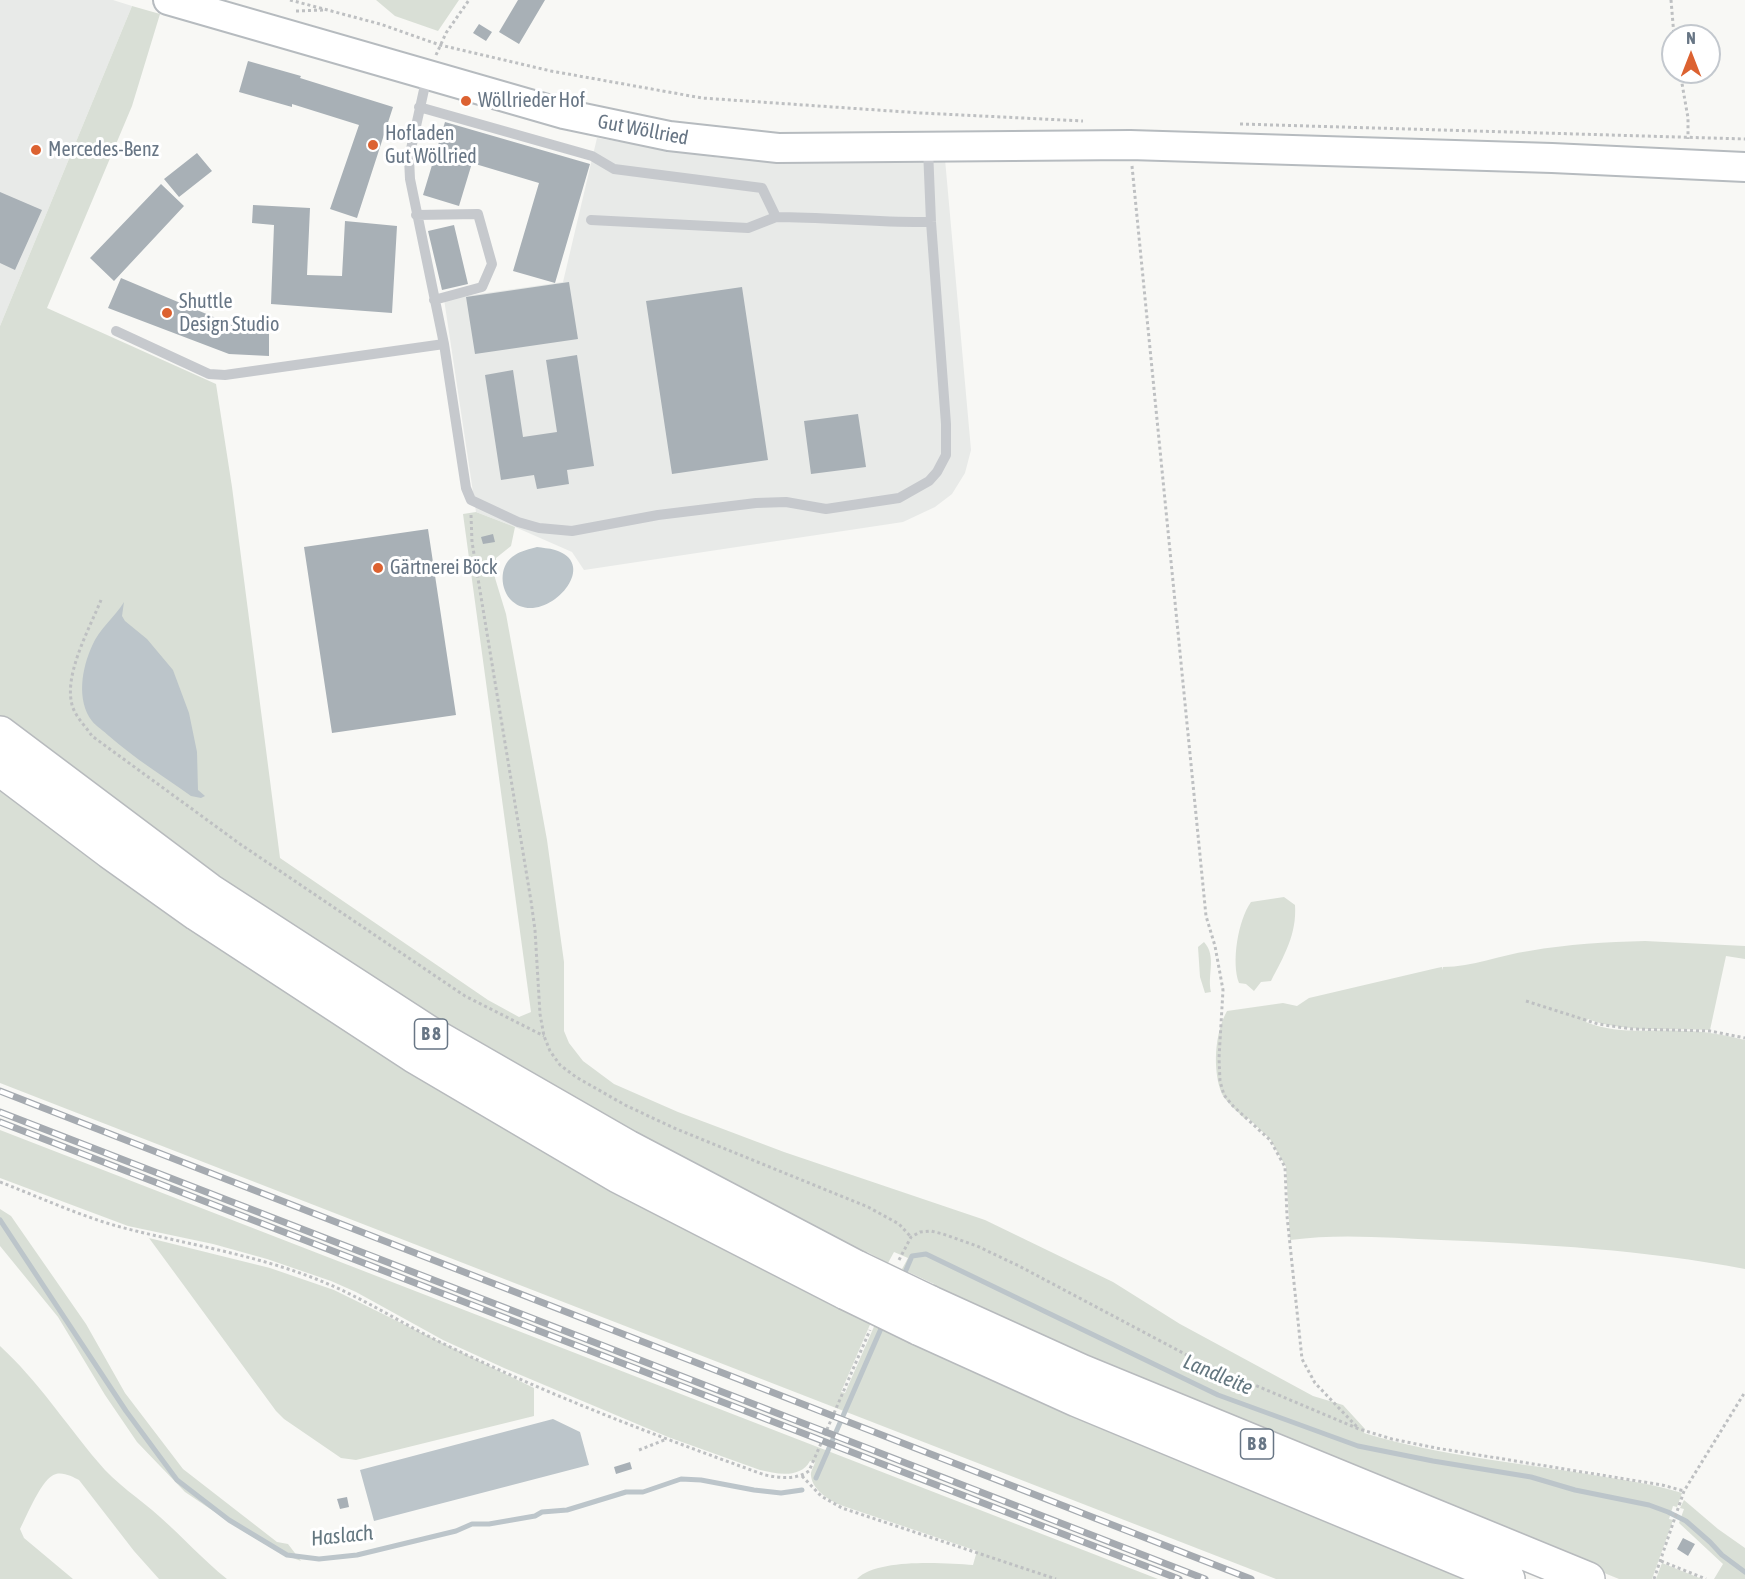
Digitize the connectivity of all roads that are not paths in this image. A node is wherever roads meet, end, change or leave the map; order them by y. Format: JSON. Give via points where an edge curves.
{"nodes":[{"id":1,"x":170,"y":1,"type":"edge"},
{"id":2,"x":427,"y":76,"type":"junction"},
{"id":3,"x":419,"y":107,"type":"junction"},
{"id":4,"x":928,"y":147,"type":"junction"},
{"id":5,"x":1745,"y":167,"type":"edge"},
{"id":6,"x":416,"y":215,"type":"junction"},
{"id":7,"x":776,"y":217,"type":"junction"},
{"id":8,"x":591,"y":220,"type":"dead end"},
{"id":9,"x":931,"y":222,"type":"junction"},
{"id":10,"x":434,"y":300,"type":"junction"},
{"id":11,"x":116,"y":331,"type":"dead end"},
{"id":12,"x":444,"y":344,"type":"junction"},
{"id":13,"x":0,"y":733,"type":"edge"},
{"id":14,"x":0,"y":769,"type":"edge"},
{"id":15,"x":852,"y":1280,"type":"junction"},
{"id":16,"x":923,"y":1315,"type":"junction"},
{"id":17,"x":1508,"y":1579,"type":"edge"},
{"id":18,"x":1588,"y":1579,"type":"edge"}],
"edges":[{"from":1,"to":2,"type":"street","name":"Gut Wöllried"},
{"from":2,"to":3,"type":"lane"},
{"from":2,"to":4,"type":"street","name":"Gut Wöllried","via":[[564,114],[669,136],[778,148]]},
{"from":3,"to":6,"type":"lane","via":[[410,158]]},
{"from":3,"to":7,"type":"lane","name":"Gut Wöllried","via":[[592,156],[614,169],[762,189]]},
{"from":4,"to":5,"type":"street","name":"Gut Wöllried","via":[[1130,145],[1688,151]]},
{"from":4,"to":9,"type":"lane"},
{"from":6,"to":10,"type":"lane"},
{"from":6,"to":10,"type":"lane","via":[[478,214],[492,264],[483,287]]},
{"from":7,"to":8,"type":"lane","via":[[748,228]]},
{"from":7,"to":9,"type":"lane"},
{"from":9,"to":12,"type":"lane","via":[[946,455],[929,481],[899,498],[826,509],[786,502],[756,503],[572,531],[518,522],[471,500],[466,488]]},
{"from":10,"to":12,"type":"lane"},
{"from":11,"to":12,"type":"lane","via":[[209,374],[225,375]]},
{"from":13,"to":15,"type":"highway","number":"B 8","via":[[209,890],[428,1032]]},
{"from":14,"to":15,"type":"highway","number":"B 8","via":[[197,914],[414,1056],[618,1176]]},
{"from":15,"to":16,"type":"highway","number":"B 8","bridge":true},
{"from":16,"to":17,"type":"highway","number":"B 8","via":[[1077,1400]]},
{"from":16,"to":18,"type":"highway","number":"B 8","via":[[1081,1371]]}]}
